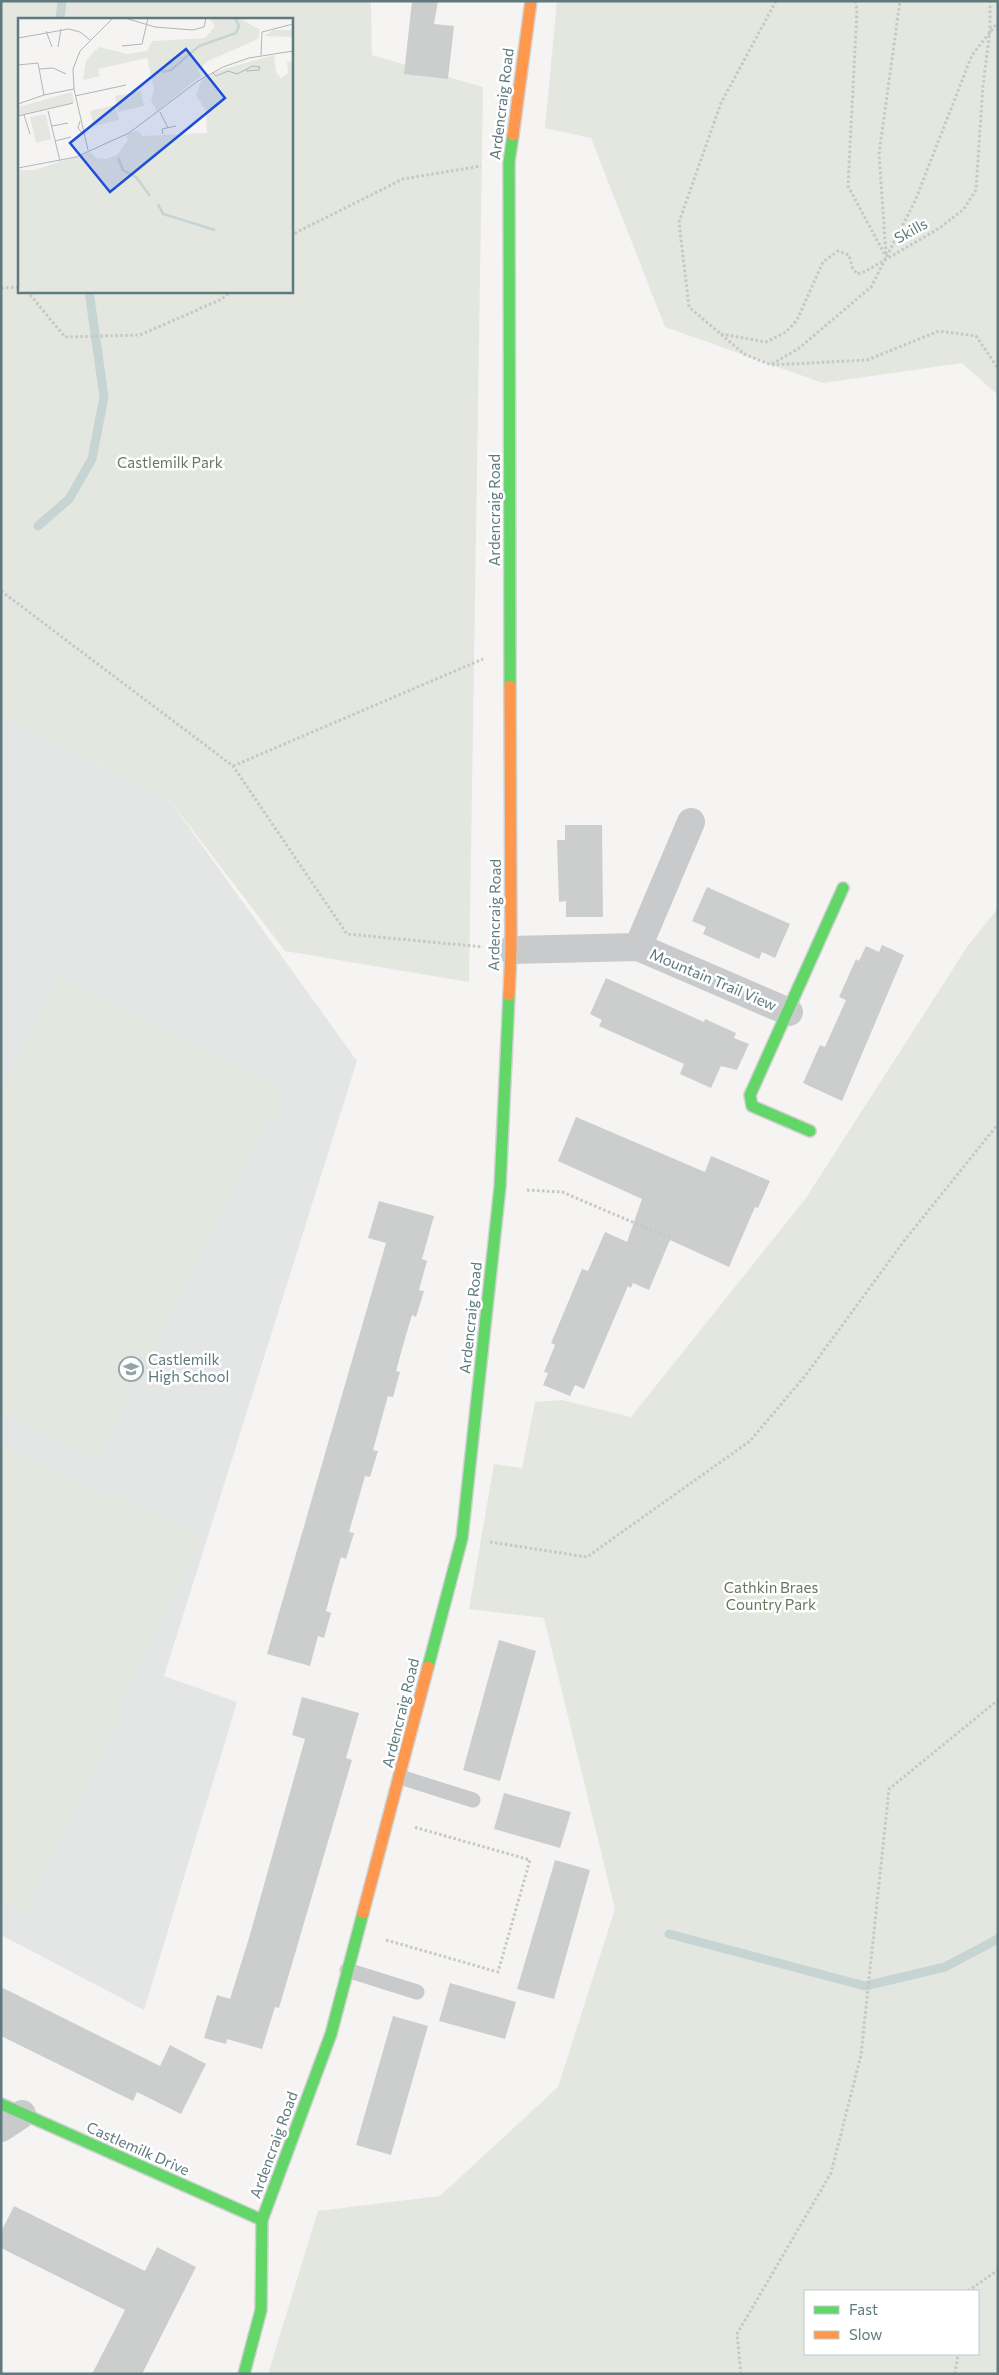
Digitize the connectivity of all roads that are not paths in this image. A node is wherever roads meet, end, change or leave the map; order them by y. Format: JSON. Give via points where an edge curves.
{"nodes":[{"id":1,"x":530,"y":1,"type":"edge"},
{"id":2,"x":691,"y":822,"type":"dead end"},
{"id":3,"x":843,"y":888,"type":"dead end"},
{"id":4,"x":638,"y":947,"type":"junction"},
{"id":5,"x":510,"y":950,"type":"junction"},
{"id":6,"x":789,"y":1012,"type":"junction"},
{"id":7,"x":810,"y":1131,"type":"dead end"},
{"id":8,"x":400,"y":1777,"type":"junction"},
{"id":9,"x":474,"y":1800,"type":"dead end"},
{"id":10,"x":347,"y":1970,"type":"junction"},
{"id":11,"x":417,"y":1992,"type":"dead end"},
{"id":12,"x":8,"y":2115,"type":"edge"},
{"id":13,"x":262,"y":2220,"type":"junction"},
{"id":14,"x":244,"y":2374,"type":"edge"}],
"edges":[{"from":1,"to":5,"type":"street","name":"Ardencraig Road","via":[[509,162]]},
{"from":2,"to":4,"type":"street","name":"Mountain Trail View"},
{"from":3,"to":6,"type":"street","name":"Mountain Trail View"},
{"from":4,"to":5,"type":"street","name":"Mountain Trail View"},
{"from":4,"to":6,"type":"street","name":"Mountain Trail View"},
{"from":5,"to":8,"type":"street","name":"Ardencraig Road","via":[[500,1187],[462,1538]]},
{"from":6,"to":7,"type":"street","name":"Mountain Trail View","via":[[750,1095],[752,1106]]},
{"from":8,"to":9,"type":"lane"},
{"from":8,"to":10,"type":"street","name":"Ardencraig Road"},
{"from":10,"to":11,"type":"lane"},
{"from":10,"to":13,"type":"street","name":"Ardencraig Road","via":[[331,2034]]},
{"from":12,"to":13,"type":"street","name":"Castlemilk Drive"},
{"from":13,"to":14,"type":"street","name":"Ardencraig Road","via":[[261,2310]]}]}
